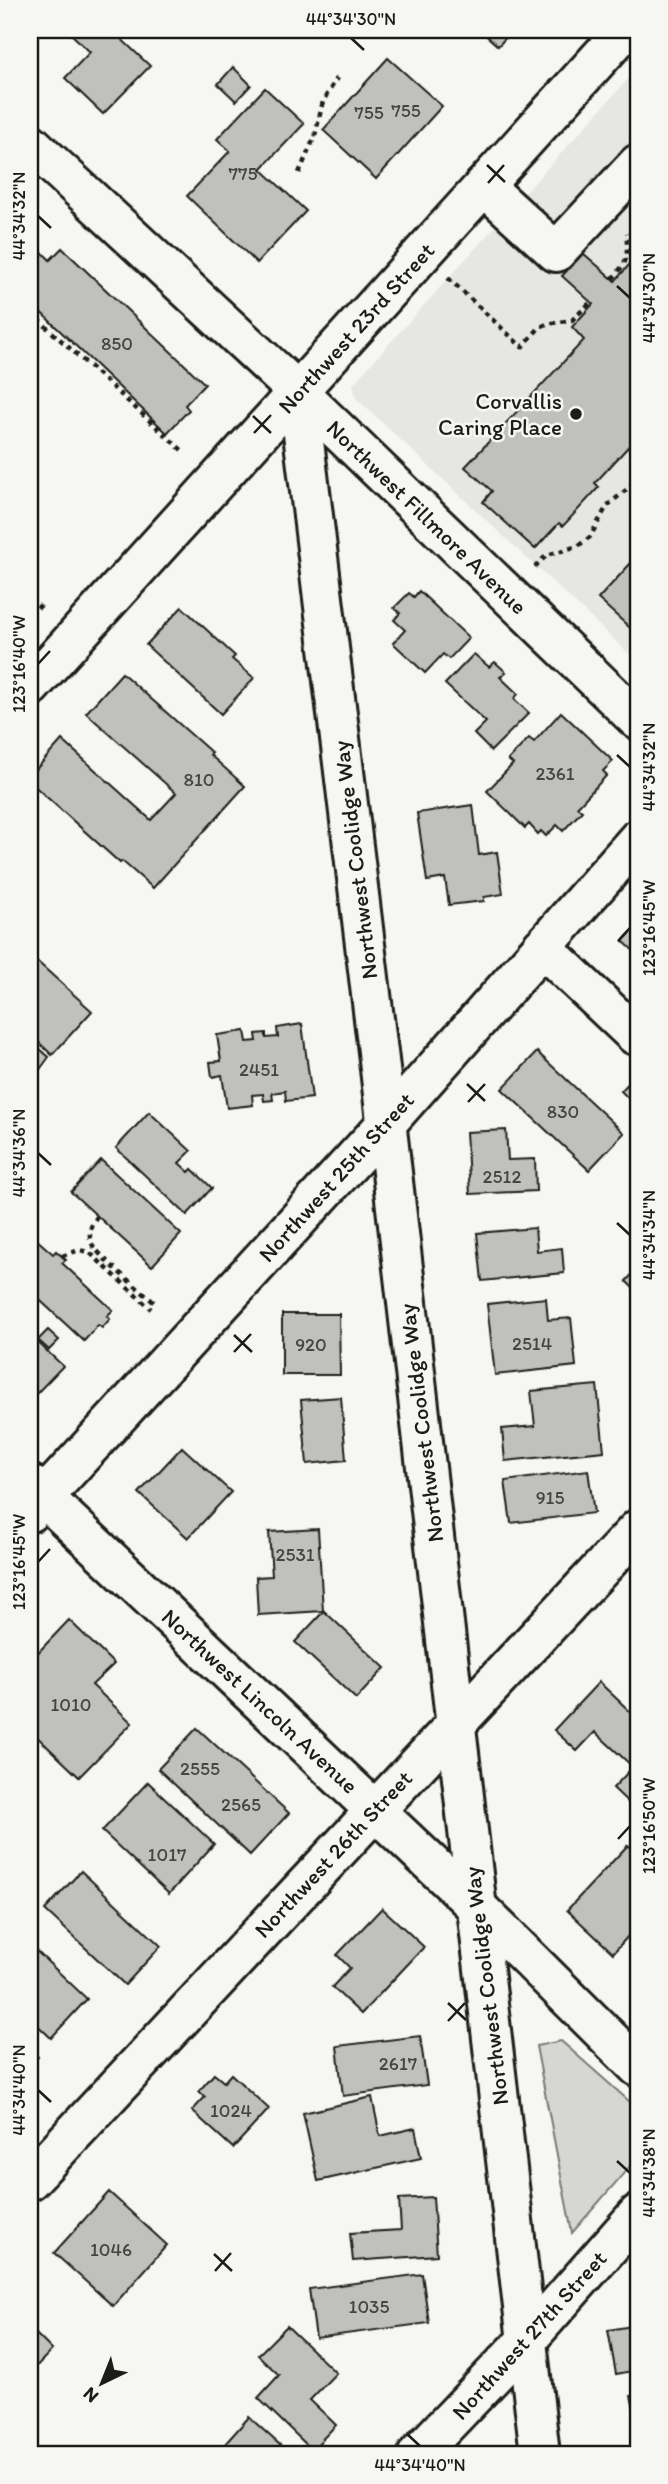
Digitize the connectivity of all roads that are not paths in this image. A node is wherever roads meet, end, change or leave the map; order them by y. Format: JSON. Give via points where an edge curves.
{"nodes":[{"id":1,"x":625,"y":30,"type":"edge"},
{"id":2,"x":30,"y":143,"type":"edge"},
{"id":3,"x":638,"y":164,"type":"edge"},
{"id":4,"x":484,"y":186,"type":"junction"},
{"id":5,"x":298,"y":392,"type":"junction"},
{"id":6,"x":30,"y":687,"type":"edge"},
{"id":7,"x":638,"y":720,"type":"edge"},
{"id":8,"x":638,"y":839,"type":"edge"},
{"id":9,"x":542,"y":947,"type":"junction"},
{"id":10,"x":635,"y":1035,"type":"dead end"},
{"id":11,"x":386,"y":1124,"type":"junction"},
{"id":12,"x":34,"y":1498,"type":"edge"},
{"id":13,"x":638,"y":1529,"type":"edge"},
{"id":14,"x":456,"y":1725,"type":"junction"},
{"id":15,"x":375,"y":1808,"type":"junction"},
{"id":16,"x":476,"y":1906,"type":"junction"},
{"id":17,"x":638,"y":2067,"type":"edge"},
{"id":18,"x":30,"y":2180,"type":"edge"},
{"id":19,"x":638,"y":2214,"type":"edge"},
{"id":20,"x":527,"y":2340,"type":"junction"},
{"id":21,"x":418,"y":2454,"type":"edge"},
{"id":22,"x":540,"y":2454,"type":"edge"}],
"edges":[{"from":1,"to":4,"type":"street","name":"Northwest 23rd Street"},
{"from":2,"to":5,"type":"street","name":"Northwest Fillmore Avenue"},
{"from":3,"to":4,"type":"street","via":[[556,252]]},
{"from":4,"to":5,"type":"street","name":"Northwest 23rd Street"},
{"from":5,"to":6,"type":"street","name":"Northwest 23rd Street"},
{"from":5,"to":7,"type":"street","name":"Northwest Fillmore Avenue"},
{"from":5,"to":11,"type":"street","name":"Northwest Coolidge Way"},
{"from":8,"to":9,"type":"street","name":"Northwest 25th Street"},
{"from":9,"to":10,"type":"street"},
{"from":9,"to":11,"type":"street","name":"Northwest 25th Street"},
{"from":11,"to":12,"type":"street","name":"Northwest 25th Street"},
{"from":11,"to":14,"type":"street","name":"Northwest Coolidge Way"},
{"from":12,"to":15,"type":"street","name":"Northwest Lincoln Avenue"},
{"from":13,"to":14,"type":"street","name":"Northwest 26th Street"},
{"from":14,"to":15,"type":"street","name":"Northwest 26th Street"},
{"from":14,"to":16,"type":"street","name":"Northwest Coolidge Way"},
{"from":15,"to":16,"type":"street","name":"Northwest Lincoln Avenue"},
{"from":15,"to":18,"type":"street","name":"Northwest 26th Street"},
{"from":16,"to":17,"type":"street","name":"Northwest Lincoln Avenue"},
{"from":16,"to":20,"type":"street","name":"Northwest Coolidge Way"},
{"from":19,"to":20,"type":"street","name":"Northwest 27th Street"},
{"from":20,"to":21,"type":"street","name":"Northwest 27th Street"},
{"from":20,"to":22,"type":"street","name":"Northwest Coolidge Way"}]}
